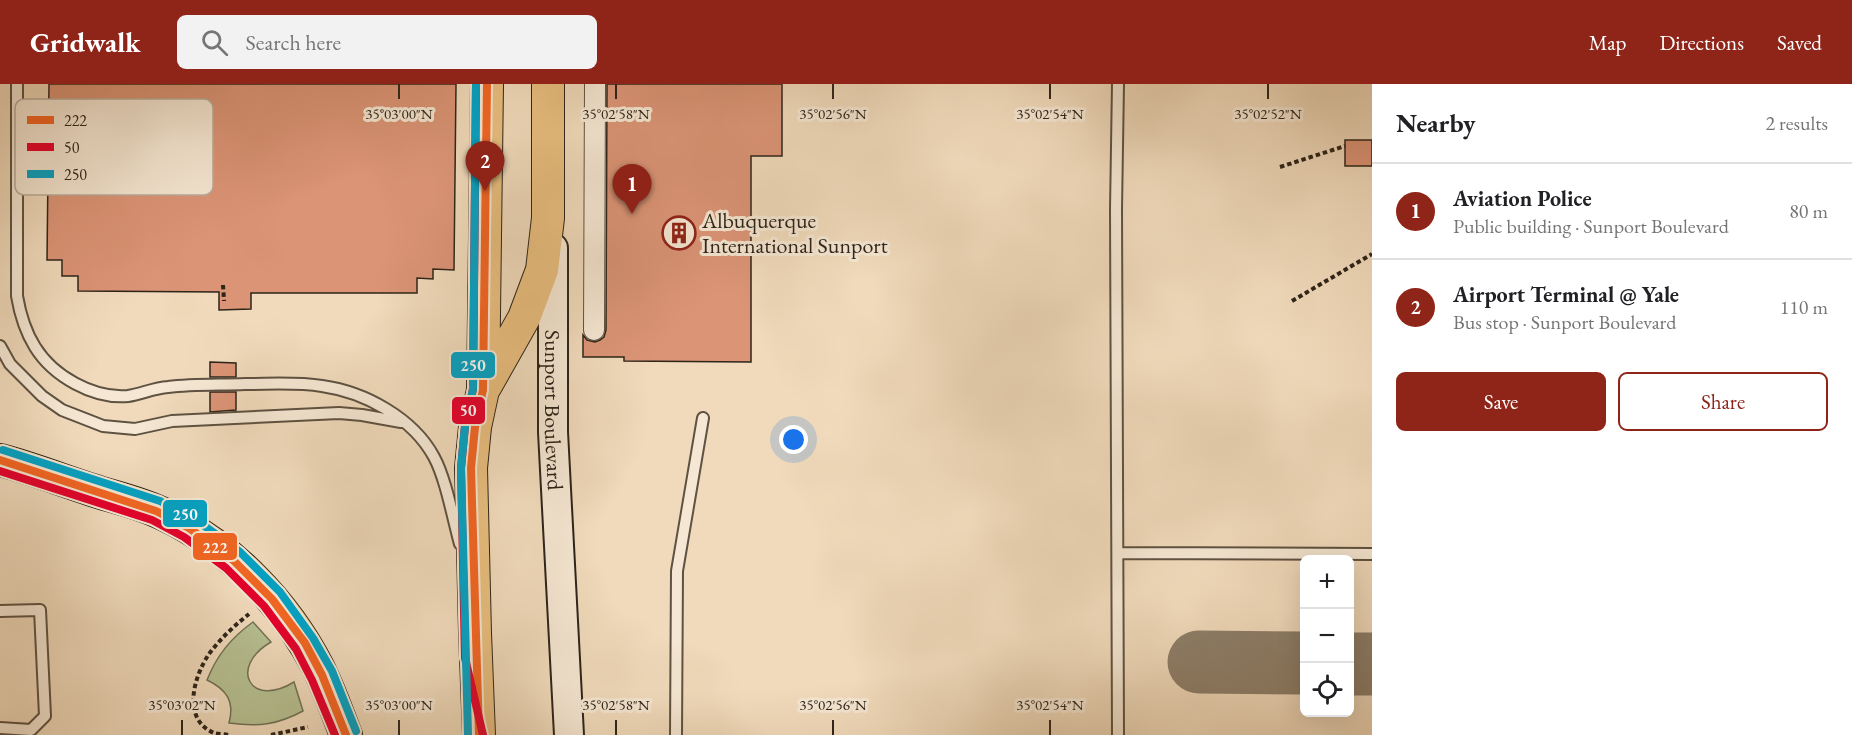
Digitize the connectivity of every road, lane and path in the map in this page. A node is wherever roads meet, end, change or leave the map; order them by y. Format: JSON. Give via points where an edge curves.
{"nodes":[{"id":1,"x":17,"y":84,"type":"edge"},
{"id":2,"x":487,"y":84,"type":"edge"},
{"id":3,"x":548,"y":84,"type":"edge"},
{"id":4,"x":553,"y":84,"type":"edge"},
{"id":5,"x":595,"y":84,"type":"edge"},
{"id":6,"x":1118,"y":84,"type":"edge"},
{"id":7,"x":17,"y":99,"type":"edge"},
{"id":8,"x":1345,"y":147,"type":"dead end"},
{"id":9,"x":1280,"y":167,"type":"dead end"},
{"id":10,"x":16,"y":195,"type":"edge"},
{"id":11,"x":1372,"y":254,"type":"edge"},
{"id":12,"x":223,"y":285,"type":"dead end"},
{"id":13,"x":224,"y":301,"type":"dead end"},
{"id":14,"x":1292,"y":301,"type":"dead end"},
{"id":15,"x":594,"y":330,"type":"dead end"},
{"id":16,"x":0,"y":346,"type":"edge"},
{"id":17,"x":483,"y":390,"type":"junction"},
{"id":18,"x":703,"y":417,"type":"dead end"},
{"id":19,"x":407,"y":424,"type":"junction"},
{"id":20,"x":0,"y":460,"type":"edge"},
{"id":21,"x":1118,"y":553,"type":"junction"},
{"id":22,"x":1372,"y":554,"type":"edge"},
{"id":23,"x":0,"y":611,"type":"edge"},
{"id":24,"x":249,"y":614,"type":"dead end"},
{"id":25,"x":475,"y":645,"type":"junction"},
{"id":26,"x":0,"y":728,"type":"edge"},
{"id":27,"x":308,"y":728,"type":"dead end"},
{"id":28,"x":228,"y":735,"type":"edge"},
{"id":29,"x":271,"y":735,"type":"edge"},
{"id":30,"x":346,"y":735,"type":"edge"},
{"id":31,"x":479,"y":735,"type":"edge"},
{"id":32,"x":494,"y":735,"type":"edge"},
{"id":33,"x":568,"y":735,"type":"edge"},
{"id":34,"x":676,"y":735,"type":"edge"},
{"id":35,"x":1118,"y":735,"type":"edge"}],
"edges":[{"from":1,"to":7,"type":"lane"},
{"from":2,"to":17,"type":"main road","name":"Sunport Boulevard","via":[[491,175]]},
{"from":3,"to":17,"type":"main road","name":"Sunport Boulevard","via":[[548,218],[542,270],[524,318]]},
{"from":4,"to":33,"type":"main road","name":"Sunport Boulevard","via":[[553,432]]},
{"from":5,"to":15,"type":"street"},
{"from":6,"to":21,"type":"lane"},
{"from":8,"to":9,"type":"path"},
{"from":10,"to":19,"type":"lane","via":[[20,314],[36,348],[54,368],[76,383],[128,396],[165,387],[302,383],[348,392]]},
{"from":11,"to":14,"type":"path"},
{"from":12,"to":13,"type":"path"},
{"from":16,"to":19,"type":"lane","via":[[10,364],[42,396],[62,410],[103,426],[135,429],[172,421],[339,413]]},
{"from":17,"to":25,"type":"main road","name":"Sunport Boulevard","via":[[471,468]]},
{"from":18,"to":34,"type":"lane","via":[[677,571]]},
{"from":19,"to":25,"type":"lane","via":[[434,458],[440,474],[463,556]]},
{"from":20,"to":30,"type":"main road","via":[[135,502],[174,519],[219,546],[264,591],[302,640]]},
{"from":21,"to":22,"type":"lane"},
{"from":21,"to":35,"type":"lane"},
{"from":23,"to":26,"type":"lane","via":[[40,610],[45,716],[31,730]]},
{"from":24,"to":28,"type":"path","via":[[208,655],[193,695],[194,711],[202,724],[214,733]]},
{"from":25,"to":31,"type":"main road","name":"Sunport Boulevard"},
{"from":25,"to":32,"type":"main road"},
{"from":27,"to":29,"type":"path"}]}
